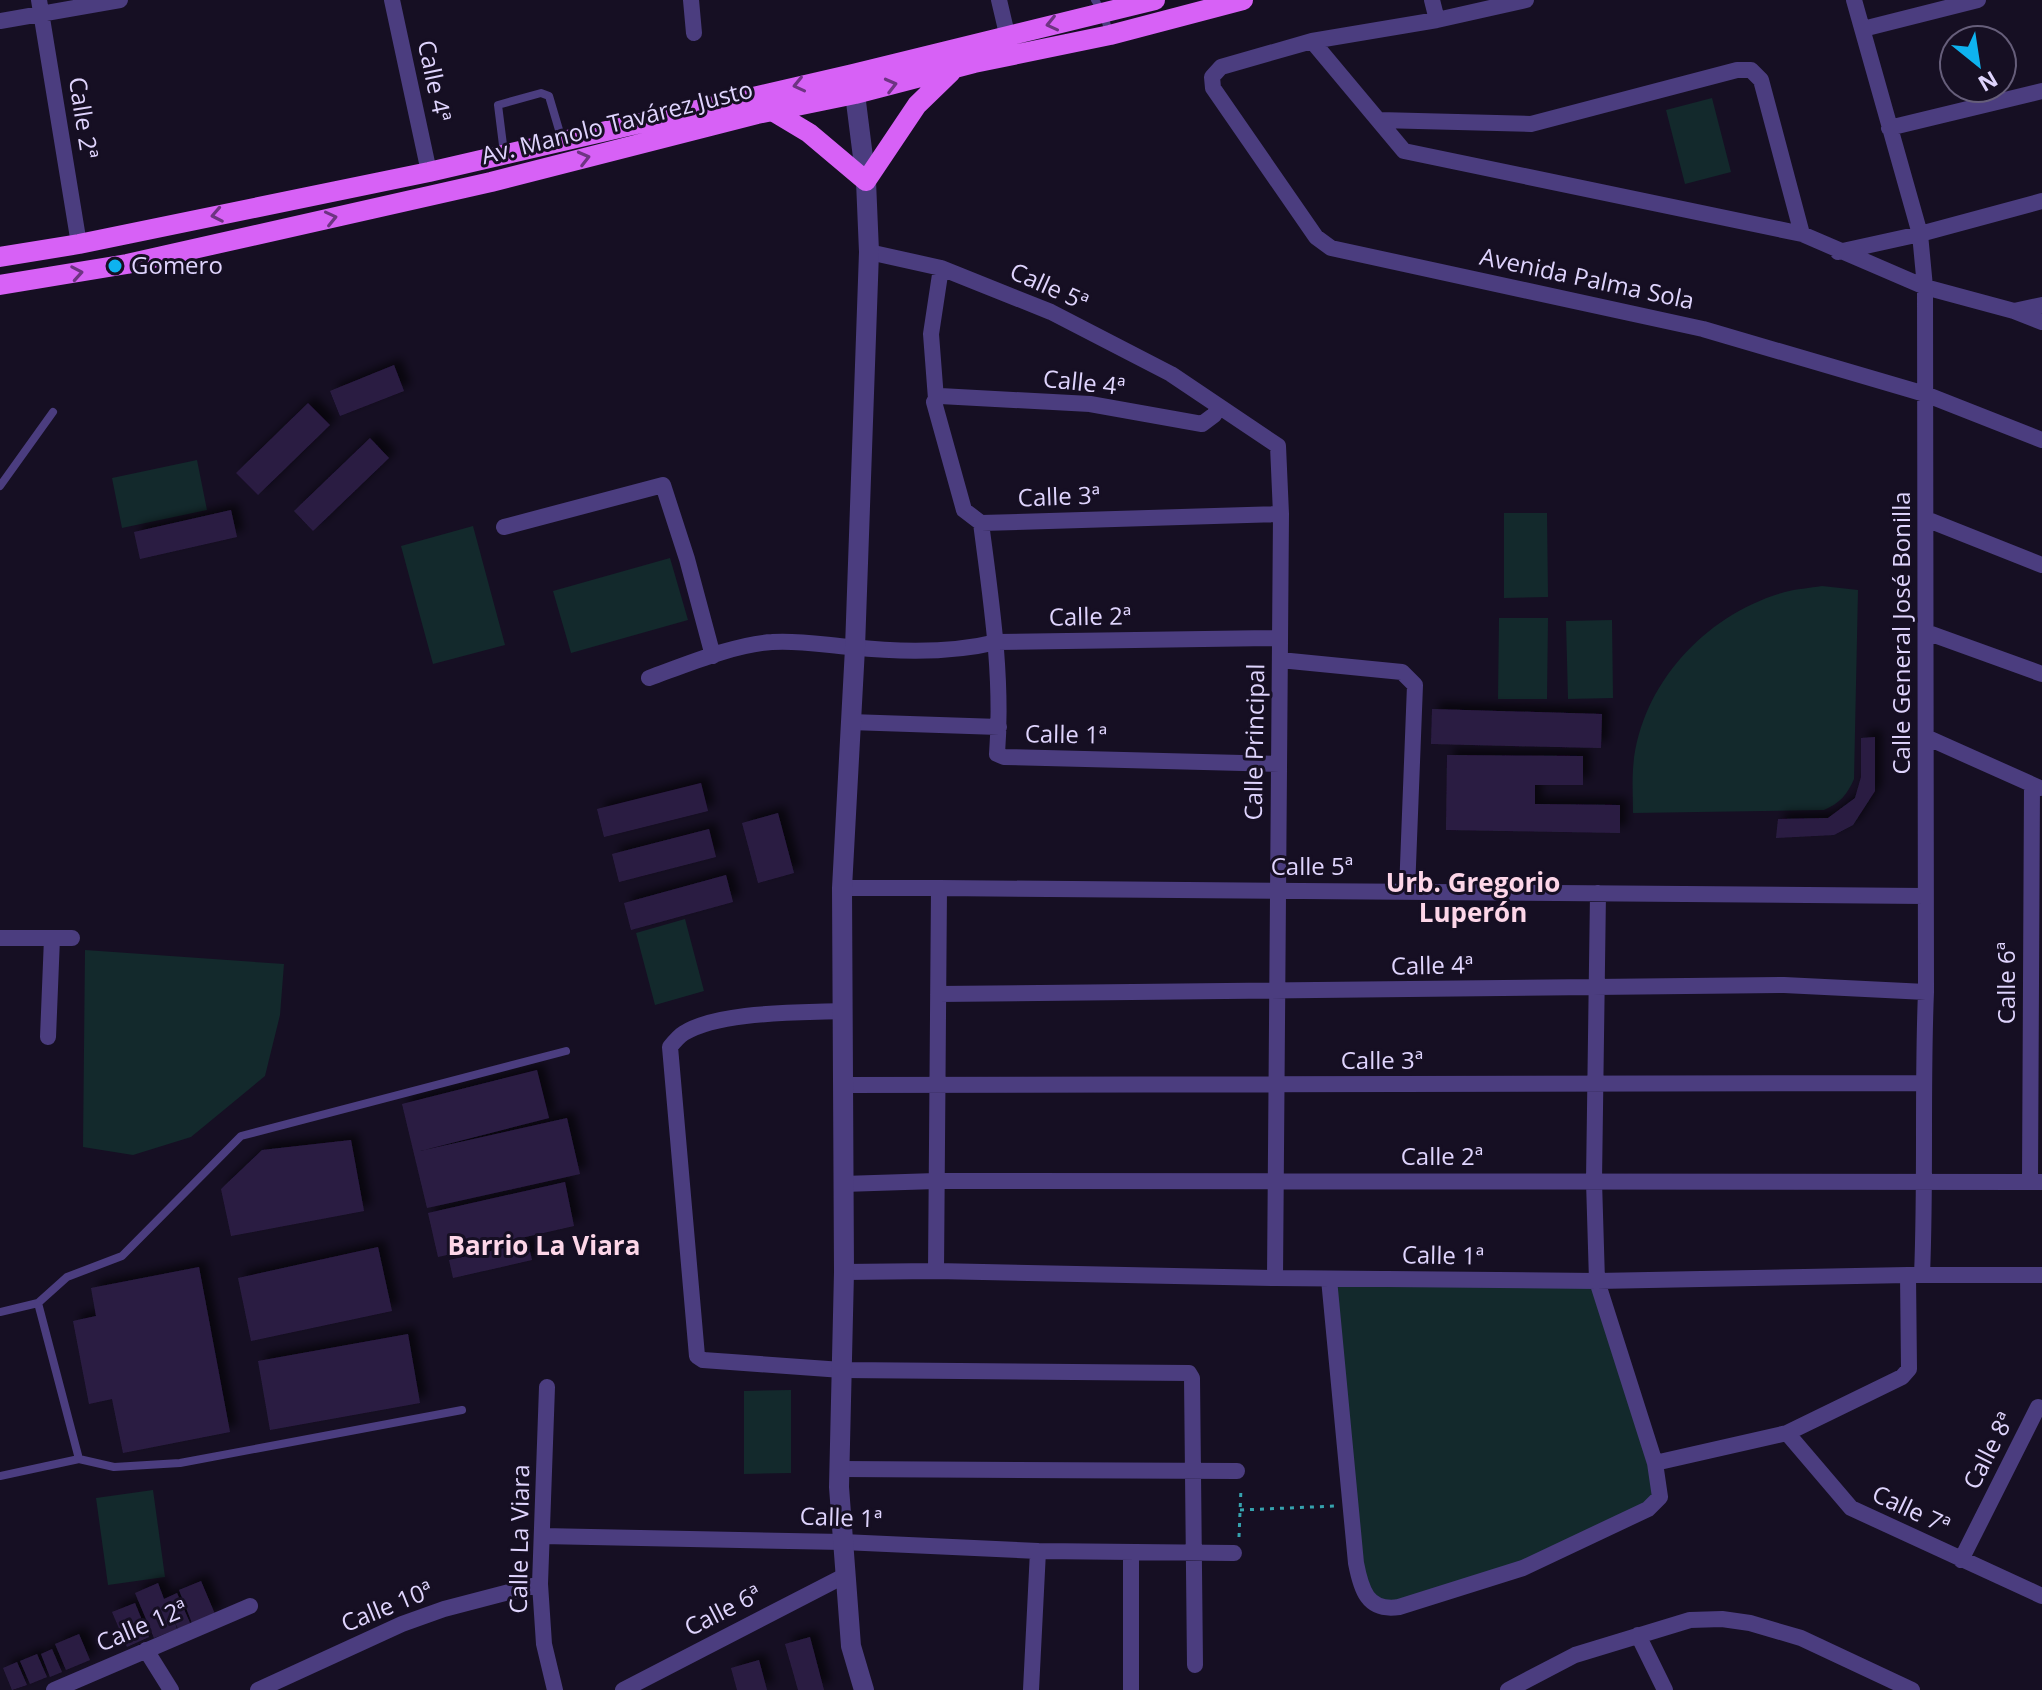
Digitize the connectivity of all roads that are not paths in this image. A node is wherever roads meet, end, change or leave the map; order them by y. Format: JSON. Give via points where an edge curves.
{"nodes":[{"id":1,"x":120,"y":0,"type":"edge"},
{"id":2,"x":392,"y":0,"type":"edge"},
{"id":3,"x":691,"y":0,"type":"edge"},
{"id":4,"x":999,"y":0,"type":"edge"},
{"id":5,"x":1155,"y":0,"type":"edge"},
{"id":6,"x":1243,"y":0,"type":"edge"},
{"id":7,"x":1432,"y":0,"type":"edge"},
{"id":8,"x":1526,"y":0,"type":"edge"},
{"id":9,"x":1854,"y":0,"type":"edge"},
{"id":10,"x":1978,"y":0,"type":"edge"},
{"id":11,"x":1099,"y":4,"type":"edge"},
{"id":12,"x":40,"y":7,"type":"edge"},
{"id":13,"x":1437,"y":20,"type":"junction"},
{"id":14,"x":0,"y":21,"type":"edge"},
{"id":15,"x":1863,"y":29,"type":"junction"},
{"id":16,"x":694,"y":33,"type":"dead end"},
{"id":17,"x":1007,"y":34,"type":"junction"},
{"id":18,"x":1110,"y":35,"type":"junction"},
{"id":19,"x":1312,"y":41,"type":"junction"},
{"id":20,"x":954,"y":70,"type":"junction"},
{"id":21,"x":854,"y":84,"type":"junction"},
{"id":22,"x":2042,"y":91,"type":"edge"},
{"id":23,"x":774,"y":112,"type":"junction"},
{"id":24,"x":1379,"y":120,"type":"junction"},
{"id":25,"x":1889,"y":128,"type":"junction"},
{"id":26,"x":562,"y":140,"type":"junction"},
{"id":27,"x":504,"y":154,"type":"junction"},
{"id":28,"x":429,"y":172,"type":"junction"},
{"id":29,"x":866,"y":181,"type":"junction"},
{"id":30,"x":2042,"y":201,"type":"edge"},
{"id":31,"x":1802,"y":234,"type":"junction"},
{"id":32,"x":1920,"y":234,"type":"junction"},
{"id":33,"x":79,"y":244,"type":"junction"},
{"id":34,"x":869,"y":252,"type":"junction"},
{"id":35,"x":1838,"y":252,"type":"junction"},
{"id":36,"x":0,"y":257,"type":"edge"},
{"id":37,"x":941,"y":268,"type":"junction"},
{"id":38,"x":0,"y":285,"type":"edge"},
{"id":39,"x":1925,"y":287,"type":"junction"},
{"id":40,"x":2042,"y":305,"type":"edge"},
{"id":41,"x":2014,"y":311,"type":"junction"},
{"id":42,"x":2042,"y":322,"type":"edge"},
{"id":43,"x":1925,"y":394,"type":"junction"},
{"id":44,"x":936,"y":399,"type":"junction"},
{"id":45,"x":1219,"y":407,"type":"junction"},
{"id":46,"x":53,"y":412,"type":"dead end"},
{"id":47,"x":2042,"y":440,"type":"edge"},
{"id":48,"x":1278,"y":446,"type":"joint"},
{"id":49,"x":0,"y":486,"type":"edge"},
{"id":50,"x":1281,"y":514,"type":"junction"},
{"id":51,"x":1926,"y":519,"type":"junction"},
{"id":52,"x":981,"y":523,"type":"junction"},
{"id":53,"x":504,"y":527,"type":"dead end"},
{"id":54,"x":2042,"y":565,"type":"edge"},
{"id":55,"x":1926,"y":632,"type":"junction"},
{"id":56,"x":1280,"y":638,"type":"junction"},
{"id":57,"x":997,"y":642,"type":"junction"},
{"id":58,"x":855,"y":648,"type":"junction"},
{"id":59,"x":713,"y":656,"type":"junction"},
{"id":60,"x":1280,"y":660,"type":"junction"},
{"id":61,"x":2042,"y":674,"type":"edge"},
{"id":62,"x":649,"y":678,"type":"dead end"},
{"id":63,"x":850,"y":722,"type":"junction"},
{"id":64,"x":999,"y":727,"type":"junction"},
{"id":65,"x":1926,"y":737,"type":"junction"},
{"id":66,"x":1279,"y":764,"type":"junction"},
{"id":67,"x":2037,"y":787,"type":"edge"},
{"id":68,"x":842,"y":888,"type":"junction"},
{"id":69,"x":939,"y":888,"type":"junction"},
{"id":70,"x":1278,"y":891,"type":"junction"},
{"id":71,"x":1407,"y":891,"type":"junction"},
{"id":72,"x":1598,"y":893,"type":"junction"},
{"id":73,"x":1925,"y":896,"type":"junction"},
{"id":74,"x":0,"y":938,"type":"edge"},
{"id":75,"x":52,"y":938,"type":"junction"},
{"id":76,"x":72,"y":938,"type":"dead end"},
{"id":77,"x":1597,"y":988,"type":"junction"},
{"id":78,"x":1278,"y":991,"type":"junction"},
{"id":79,"x":1926,"y":992,"type":"junction"},
{"id":80,"x":938,"y":994,"type":"junction"},
{"id":81,"x":841,"y":1011,"type":"junction"},
{"id":82,"x":48,"y":1037,"type":"dead end"},
{"id":83,"x":566,"y":1051,"type":"dead end"},
{"id":84,"x":1923,"y":1083,"type":"junction"},
{"id":85,"x":937,"y":1084,"type":"junction"},
{"id":86,"x":1596,"y":1084,"type":"junction"},
{"id":87,"x":842,"y":1085,"type":"junction"},
{"id":88,"x":1277,"y":1085,"type":"junction"},
{"id":89,"x":936,"y":1181,"type":"junction"},
{"id":90,"x":1276,"y":1181,"type":"junction"},
{"id":91,"x":1594,"y":1181,"type":"junction"},
{"id":92,"x":1926,"y":1182,"type":"junction"},
{"id":93,"x":2036,"y":1182,"type":"edge"},
{"id":94,"x":843,"y":1184,"type":"junction"},
{"id":95,"x":936,"y":1271,"type":"junction"},
{"id":96,"x":844,"y":1272,"type":"junction"},
{"id":97,"x":1915,"y":1275,"type":"junction"},
{"id":98,"x":2042,"y":1275,"type":"edge"},
{"id":99,"x":1275,"y":1278,"type":"junction"},
{"id":100,"x":1329,"y":1279,"type":"junction"},
{"id":101,"x":1597,"y":1281,"type":"junction"},
{"id":102,"x":38,"y":1303,"type":"junction"},
{"id":103,"x":0,"y":1312,"type":"edge"},
{"id":104,"x":842,"y":1370,"type":"junction"},
{"id":105,"x":547,"y":1387,"type":"dead end"},
{"id":106,"x":2038,"y":1407,"type":"dead end"},
{"id":107,"x":462,"y":1410,"type":"dead end"},
{"id":108,"x":1787,"y":1433,"type":"junction"},
{"id":109,"x":79,"y":1459,"type":"junction"},
{"id":110,"x":1655,"y":1463,"type":"junction"},
{"id":111,"x":840,"y":1469,"type":"junction"},
{"id":112,"x":1237,"y":1471,"type":"road end"},
{"id":113,"x":1193,"y":1472,"type":"junction"},
{"id":114,"x":0,"y":1476,"type":"edge"},
{"id":115,"x":542,"y":1536,"type":"junction"},
{"id":116,"x":843,"y":1542,"type":"junction"},
{"id":117,"x":1038,"y":1551,"type":"junction"},
{"id":118,"x":1131,"y":1553,"type":"junction"},
{"id":119,"x":1234,"y":1553,"type":"road end"},
{"id":120,"x":1194,"y":1554,"type":"junction"},
{"id":121,"x":1961,"y":1560,"type":"junction"},
{"id":122,"x":846,"y":1575,"type":"junction"},
{"id":123,"x":540,"y":1584,"type":"junction"},
{"id":124,"x":2042,"y":1596,"type":"edge"},
{"id":125,"x":250,"y":1606,"type":"dead end"},
{"id":126,"x":1638,"y":1635,"type":"junction"},
{"id":127,"x":146,"y":1650,"type":"junction"},
{"id":128,"x":1195,"y":1665,"type":"dead end"},
{"id":129,"x":54,"y":1690,"type":"edge"},
{"id":130,"x":171,"y":1690,"type":"edge"},
{"id":131,"x":258,"y":1690,"type":"edge"},
{"id":132,"x":555,"y":1690,"type":"edge"},
{"id":133,"x":623,"y":1690,"type":"edge"},
{"id":134,"x":864,"y":1690,"type":"edge"},
{"id":135,"x":1031,"y":1690,"type":"edge"},
{"id":136,"x":1131,"y":1690,"type":"edge"},
{"id":137,"x":1508,"y":1690,"type":"edge"},
{"id":138,"x":1665,"y":1690,"type":"edge"},
{"id":139,"x":1912,"y":1690,"type":"edge"}],
"edges":[{"from":1,"to":12,"type":"street"},
{"from":2,"to":28,"type":"street","name":"Calle 4ª"},
{"from":3,"to":16,"type":"street"},
{"from":4,"to":17,"type":"street"},
{"from":5,"to":11,"type":"main road","name":"Av. Manolo Tavárez Justo"},
{"from":6,"to":18,"type":"main road","name":"Av. Manolo Tavárez Justo"},
{"from":7,"to":13,"type":"street"},
{"from":8,"to":13,"type":"street"},
{"from":9,"to":15,"type":"street","name":"Calle General José Bonilla"},
{"from":10,"to":15,"type":"street"},
{"from":11,"to":17,"type":"main road","name":"Av. Manolo Tavárez Justo","one_way":true},
{"from":11,"to":18,"type":"lane"},
{"from":12,"to":14,"type":"street"},
{"from":12,"to":33,"type":"street","name":"Calle 2ª"},
{"from":13,"to":19,"type":"street"},
{"from":15,"to":25,"type":"street","name":"Calle General José Bonilla"},
{"from":17,"to":21,"type":"main road","name":"Av. Manolo Tavárez Justo"},
{"from":18,"to":20,"type":"main road","name":"Av. Manolo Tavárez Justo"},
{"from":19,"to":24,"type":"street"},
{"from":19,"to":43,"type":"street","name":"Avenida Palma Sola","via":[[1221,67],[1212,77],[1213,88],[1316,237],[1331,248],[1703,329]]},
{"from":21,"to":20,"type":"main road","name":"Av. Manolo Tavárez Justo","one_way":true},
{"from":20,"to":29,"type":"main road","via":[[917,105]]},
{"from":21,"to":23,"type":"main road","name":"Av. Manolo Tavárez Justo"},
{"from":21,"to":26,"type":"main road","name":"Av. Manolo Tavárez Justo","one_way":true},
{"from":21,"to":29,"type":"street"},
{"from":22,"to":25,"type":"street"},
{"from":23,"to":29,"type":"main road","via":[[809,133]]},
{"from":38,"to":23,"type":"main road","name":"Av. Manolo Tavárez Justo","one_way":true,"via":[[127,264]]},
{"from":24,"to":31,"type":"street","via":[[1404,151]]},
{"from":24,"to":31,"type":"street","via":[[1531,124],[1751,70],[1761,80]]},
{"from":25,"to":32,"type":"street","name":"Calle General José Bonilla"},
{"from":26,"to":27,"type":"main road","name":"Av. Manolo Tavárez Justo"},
{"from":26,"to":27,"type":"lane","via":[[546,93],[514,99],[498,105]]},
{"from":27,"to":28,"type":"main road","name":"Av. Manolo Tavárez Justo"},
{"from":28,"to":33,"type":"main road","name":"Av. Manolo Tavárez Justo","one_way":true},
{"from":29,"to":34,"type":"street"},
{"from":30,"to":32,"type":"street"},
{"from":31,"to":35,"type":"street"},
{"from":32,"to":35,"type":"street"},
{"from":32,"to":39,"type":"street","name":"Calle General José Bonilla"},
{"from":33,"to":36,"type":"main road","name":"Av. Manolo Tavárez Justo"},
{"from":34,"to":37,"type":"street","name":"Calle 5ª"},
{"from":34,"to":58,"type":"street"},
{"from":35,"to":39,"type":"street"},
{"from":37,"to":44,"type":"street","via":[[931,334]]},
{"from":37,"to":45,"type":"street","name":"Calle 5ª","via":[[1051,312],[1171,374]]},
{"from":39,"to":41,"type":"street"},
{"from":39,"to":43,"type":"street","name":"Calle General José Bonilla"},
{"from":40,"to":41,"type":"street"},
{"from":41,"to":42,"type":"street"},
{"from":43,"to":47,"type":"street","name":"Avenida Palma Sola"},
{"from":43,"to":51,"type":"street","name":"Calle General José Bonilla"},
{"from":44,"to":45,"type":"street","name":"Calle 4ª","via":[[1090,404],[1202,424]]},
{"from":44,"to":52,"type":"street","via":[[964,510]]},
{"from":45,"to":48,"type":"street","name":"Calle 5ª"},
{"from":46,"to":49,"type":"lane"},
{"from":48,"to":50,"type":"street","name":"Calle Principal"},
{"from":50,"to":52,"type":"street","name":"Calle 3ª"},
{"from":50,"to":56,"type":"street","name":"Calle Principal"},
{"from":51,"to":54,"type":"street"},
{"from":51,"to":55,"type":"street","name":"Calle General José Bonilla"},
{"from":52,"to":57,"type":"street"},
{"from":53,"to":59,"type":"street","via":[[663,485]]},
{"from":55,"to":61,"type":"street"},
{"from":55,"to":65,"type":"street","name":"Calle General José Bonilla"},
{"from":56,"to":57,"type":"street","name":"Calle 2ª"},
{"from":56,"to":60,"type":"street","name":"Calle Principal"},
{"from":57,"to":58,"type":"street","name":"Calle 2ª","via":[[965,650]]},
{"from":57,"to":64,"type":"street"},
{"from":58,"to":59,"type":"street","name":"Calle 2ª","via":[[770,641]]},
{"from":58,"to":63,"type":"street"},
{"from":59,"to":62,"type":"street","name":"Calle 2ª"},
{"from":60,"to":66,"type":"street","name":"Calle Principal"},
{"from":60,"to":71,"type":"street","via":[[1402,672],[1415,685]]},
{"from":63,"to":64,"type":"street"},
{"from":63,"to":68,"type":"street"},
{"from":64,"to":66,"type":"street","name":"Calle 1ª","via":[[997,754],[1004,757]]},
{"from":65,"to":67,"type":"street"},
{"from":65,"to":73,"type":"street","name":"Calle General José Bonilla"},
{"from":66,"to":70,"type":"street","name":"Calle Principal"},
{"from":67,"to":93,"type":"street","name":"Calle 6ª"},
{"from":68,"to":69,"type":"street","name":"Calle 5ª"},
{"from":68,"to":81,"type":"street"},
{"from":69,"to":70,"type":"street","name":"Calle 5ª"},
{"from":69,"to":80,"type":"street"},
{"from":70,"to":71,"type":"street","name":"Calle 5ª"},
{"from":70,"to":78,"type":"street","name":"Calle Principal"},
{"from":71,"to":72,"type":"street","name":"Calle 5ª"},
{"from":72,"to":73,"type":"street","name":"Calle 5ª"},
{"from":72,"to":77,"type":"street"},
{"from":73,"to":79,"type":"street","name":"Calle General José Bonilla"},
{"from":74,"to":75,"type":"street"},
{"from":75,"to":76,"type":"street"},
{"from":75,"to":82,"type":"street"},
{"from":77,"to":78,"type":"street","name":"Calle 4ª"},
{"from":77,"to":79,"type":"street","name":"Calle 4ª","via":[[1784,985]]},
{"from":77,"to":86,"type":"street"},
{"from":78,"to":80,"type":"street","name":"Calle 4ª"},
{"from":78,"to":88,"type":"street","name":"Calle Principal"},
{"from":79,"to":84,"type":"street","name":"Calle General José Bonilla"},
{"from":80,"to":85,"type":"street"},
{"from":81,"to":87,"type":"street"},
{"from":81,"to":104,"type":"street","via":[[708,1024],[682,1034],[670,1047],[697,1356]]},
{"from":83,"to":102,"type":"lane","via":[[241,1136],[122,1256],[67,1277]]},
{"from":84,"to":86,"type":"street","name":"Calle 3ª"},
{"from":84,"to":92,"type":"street","name":"Calle General José Bonilla"},
{"from":85,"to":87,"type":"street","name":"Calle 3ª"},
{"from":85,"to":88,"type":"street","name":"Calle 3ª"},
{"from":85,"to":89,"type":"street"},
{"from":86,"to":88,"type":"street","name":"Calle 3ª"},
{"from":86,"to":91,"type":"street"},
{"from":87,"to":94,"type":"street"},
{"from":88,"to":90,"type":"street","name":"Calle Principal"},
{"from":89,"to":90,"type":"street","name":"Calle 2ª"},
{"from":89,"to":94,"type":"street","name":"Calle 2ª"},
{"from":89,"to":95,"type":"street"},
{"from":90,"to":91,"type":"street","name":"Calle 2ª"},
{"from":90,"to":99,"type":"street","name":"Calle Principal"},
{"from":91,"to":92,"type":"street","name":"Calle 2ª"},
{"from":91,"to":101,"type":"street"},
{"from":92,"to":93,"type":"street","name":"Calle 2ª"},
{"from":92,"to":97,"type":"street","name":"Calle General José Bonilla"},
{"from":94,"to":96,"type":"street"},
{"from":95,"to":96,"type":"street","name":"Calle 1ª"},
{"from":95,"to":99,"type":"street","name":"Calle 1ª"},
{"from":96,"to":104,"type":"street"},
{"from":97,"to":98,"type":"street","name":"Calle 1ª"},
{"from":97,"to":101,"type":"street","name":"Calle 1ª"},
{"from":97,"to":108,"type":"street","name":"Calle General José Bonilla","via":[[1909,1369]]},
{"from":99,"to":100,"type":"street","name":"Calle 1ª"},
{"from":100,"to":101,"type":"street","name":"Calle 1ª"},
{"from":100,"to":110,"type":"street","via":[[1360,1584],[1376,1605],[1391,1608],[1523,1568],[1648,1509],[1660,1497]]},
{"from":101,"to":110,"type":"street"},
{"from":102,"to":103,"type":"lane"},
{"from":102,"to":109,"type":"lane"},
{"from":104,"to":111,"type":"street"},
{"from":104,"to":113,"type":"street","via":[[1189,1373]]},
{"from":105,"to":115,"type":"street","name":"Calle La Viara"},
{"from":106,"to":121,"type":"street","name":"Calle 8ª"},
{"from":107,"to":109,"type":"lane","via":[[180,1463],[114,1467]]},
{"from":108,"to":110,"type":"street"},
{"from":108,"to":121,"type":"street","name":"Calle 7ª","via":[[1851,1508]]},
{"from":109,"to":114,"type":"lane"},
{"from":111,"to":113,"type":"street"},
{"from":111,"to":116,"type":"street"},
{"from":112,"to":113,"type":"street"},
{"from":113,"to":120,"type":"street"},
{"from":115,"to":116,"type":"street","name":"Calle 1ª"},
{"from":115,"to":123,"type":"street","name":"Calle La Viara"},
{"from":116,"to":117,"type":"street","name":"Calle 1ª"},
{"from":116,"to":122,"type":"street"},
{"from":117,"to":118,"type":"street","name":"Calle 1ª"},
{"from":117,"to":135,"type":"street"},
{"from":118,"to":120,"type":"street","name":"Calle 1ª"},
{"from":118,"to":136,"type":"street"},
{"from":119,"to":120,"type":"street","name":"Calle 1ª"},
{"from":120,"to":128,"type":"street"},
{"from":121,"to":124,"type":"street","name":"Calle 7ª"},
{"from":122,"to":133,"type":"street","name":"Calle 6ª"},
{"from":122,"to":134,"type":"street","via":[[851,1646]]},
{"from":123,"to":131,"type":"street","name":"Calle 10ª","via":[[402,1624]]},
{"from":123,"to":132,"type":"street","name":"Calle La Viara","via":[[544,1644]]},
{"from":125,"to":127,"type":"street","name":"Calle 12ª"},
{"from":126,"to":137,"type":"street","via":[[1575,1655]]},
{"from":126,"to":138,"type":"street"},
{"from":126,"to":139,"type":"street","via":[[1690,1620],[1750,1623],[1801,1638]]},
{"from":127,"to":129,"type":"street","name":"Calle 12ª"},
{"from":127,"to":130,"type":"street"}]}
